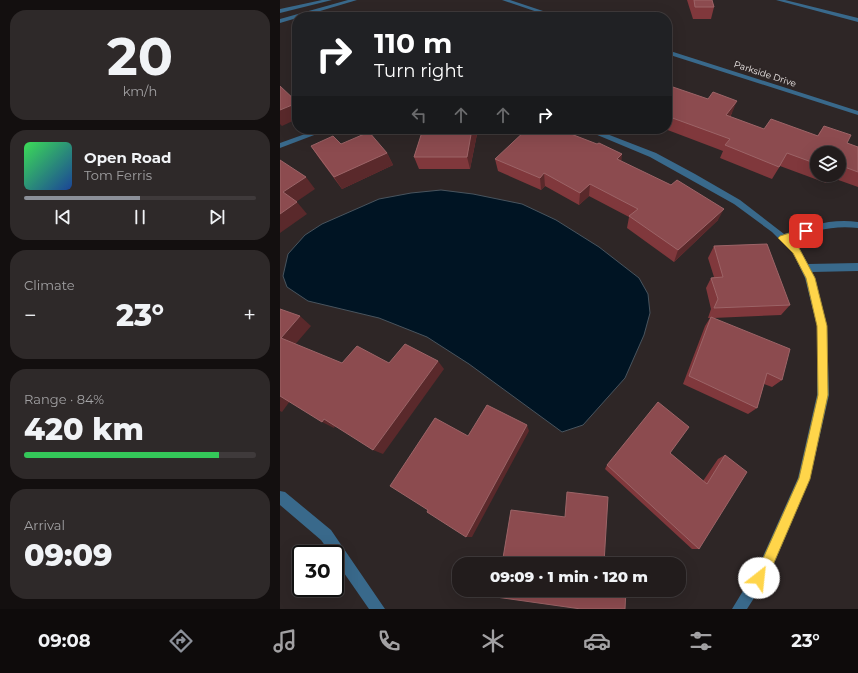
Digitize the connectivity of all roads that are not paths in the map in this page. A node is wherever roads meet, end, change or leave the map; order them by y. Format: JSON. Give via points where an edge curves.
{"nodes":[{"id":1,"x":329,"y":0,"type":"edge"},
{"id":2,"x":354,"y":0,"type":"edge"},
{"id":3,"x":505,"y":0,"type":"edge"},
{"id":4,"x":779,"y":0,"type":"edge"},
{"id":5,"x":309,"y":5,"type":"junction"},
{"id":6,"x":280,"y":11,"type":"edge"},
{"id":7,"x":315,"y":12,"type":"joint"},
{"id":8,"x":542,"y":12,"type":"edge"},
{"id":9,"x":292,"y":18,"type":"edge"},
{"id":10,"x":858,"y":20,"type":"edge"},
{"id":11,"x":280,"y":21,"type":"edge"},
{"id":12,"x":672,"y":54,"type":"edge"},
{"id":13,"x":858,"y":112,"type":"edge"},
{"id":14,"x":312,"y":134,"type":"edge"},
{"id":15,"x":600,"y":134,"type":"edge"},
{"id":16,"x":280,"y":146,"type":"edge"},
{"id":17,"x":858,"y":225,"type":"edge"},
{"id":18,"x":782,"y":238,"type":"junction"},
{"id":19,"x":858,"y":267,"type":"edge"},
{"id":20,"x":805,"y":268,"type":"junction"},
{"id":21,"x":280,"y":497,"type":"edge"},
{"id":22,"x":378,"y":609,"type":"edge"},
{"id":23,"x":739,"y":609,"type":"edge"}],
"edges":[{"from":1,"to":5,"type":"street"},
{"from":2,"to":7,"type":"street"},
{"from":3,"to":8,"type":"street"},
{"from":4,"to":10,"type":"street"},
{"from":5,"to":6,"type":"street"},
{"from":5,"to":7,"type":"street"},
{"from":9,"to":11,"type":"street"},
{"from":12,"to":13,"type":"street","name":"Parkside Drive"},
{"from":14,"to":16,"type":"street"},
{"from":15,"to":18,"type":"street","via":[[653,155],[692,176],[737,202]]},
{"from":17,"to":18,"type":"street","via":[[844,222],[831,224]]},
{"from":18,"to":20,"type":"street","via":[[796,251]]},
{"from":19,"to":20,"type":"street"},
{"from":20,"to":23,"type":"street","via":[[822,326],[823,395],[804,479],[765,568]]},
{"from":21,"to":22,"type":"street","via":[[326,535]]}]}
